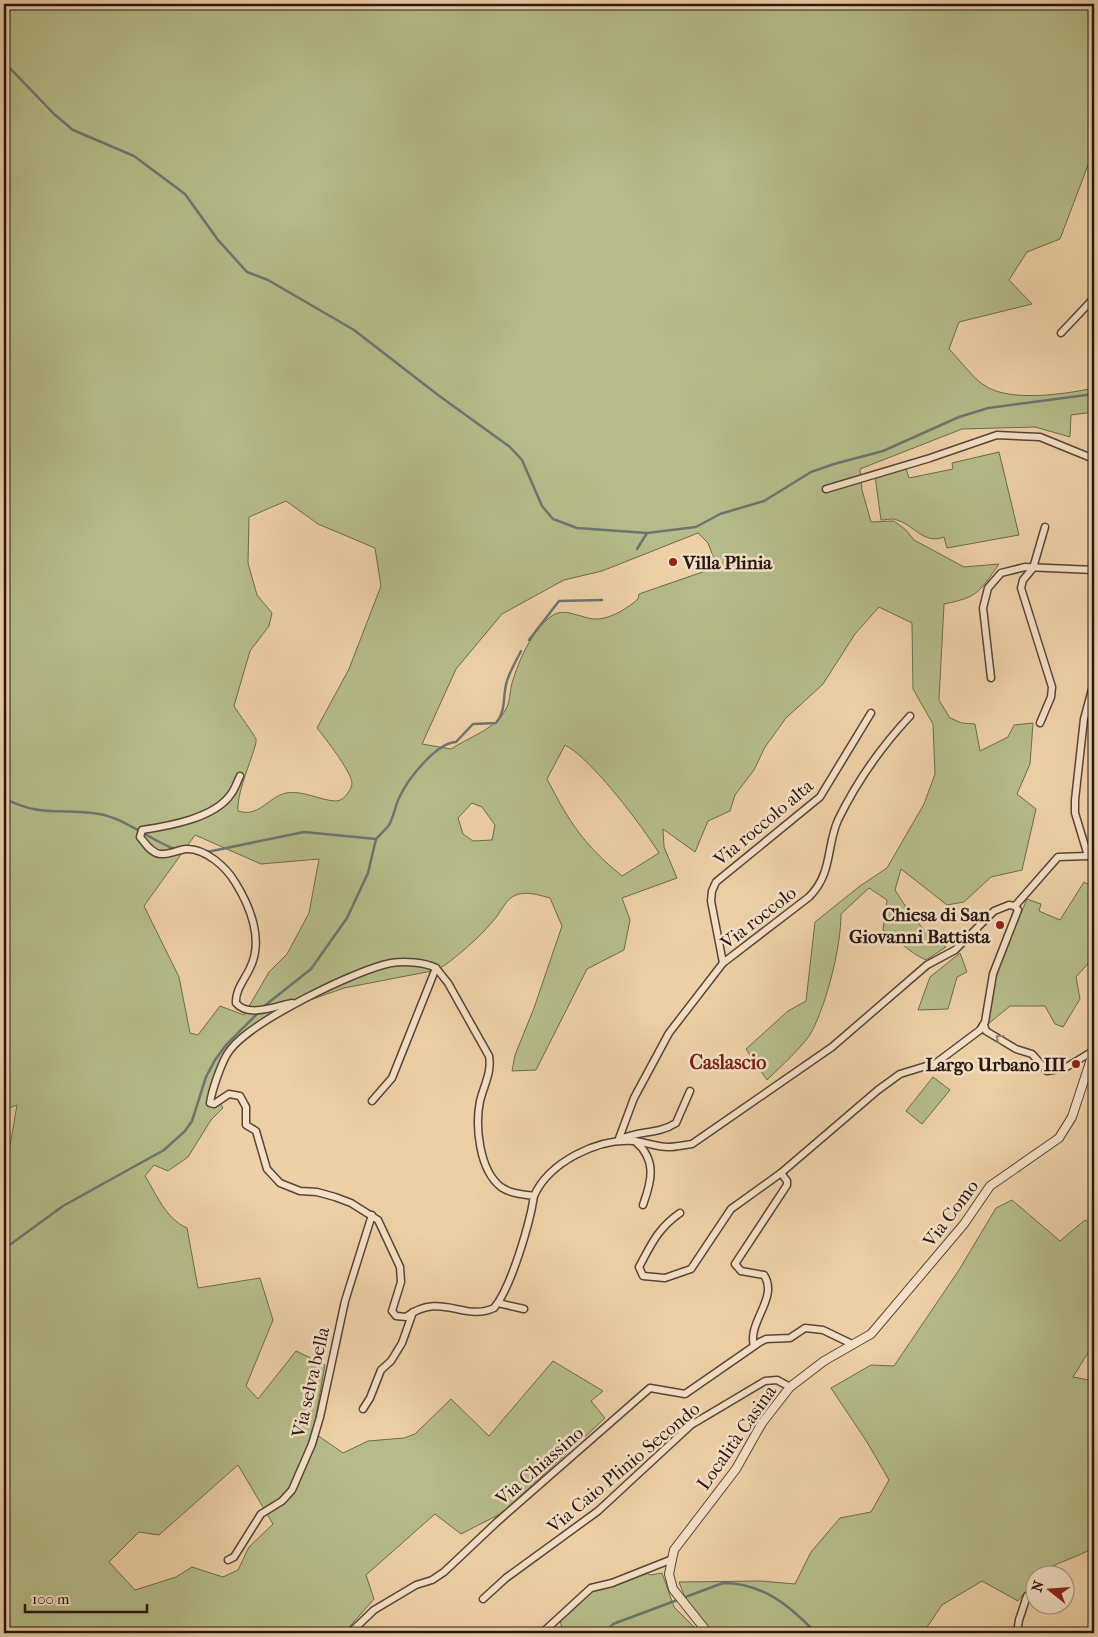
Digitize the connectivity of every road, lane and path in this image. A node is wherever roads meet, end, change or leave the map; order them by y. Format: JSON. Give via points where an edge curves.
{"nodes":[{"id":1,"x":1094,"y":298,"type":"edge"},
{"id":2,"x":1061,"y":333,"type":"dead end"},
{"id":3,"x":1094,"y":459,"type":"edge"},
{"id":4,"x":826,"y":489,"type":"dead end"},
{"id":5,"x":1045,"y":527,"type":"dead end"},
{"id":6,"x":1033,"y":568,"type":"junction"},
{"id":7,"x":1094,"y":570,"type":"edge"},
{"id":8,"x":991,"y":678,"type":"dead end"},
{"id":9,"x":1094,"y":682,"type":"edge"},
{"id":10,"x":871,"y":713,"type":"dead end"},
{"id":11,"x":910,"y":716,"type":"dead end"},
{"id":12,"x":1040,"y":723,"type":"dead end"},
{"id":13,"x":240,"y":776,"type":"dead end"},
{"id":14,"x":1091,"y":857,"type":"edge"},
{"id":15,"x":1016,"y":906,"type":"junction"},
{"id":16,"x":723,"y":963,"type":"junction"},
{"id":17,"x":436,"y":968,"type":"junction"},
{"id":18,"x":296,"y":1003,"type":"junction"},
{"id":19,"x":984,"y":1025,"type":"junction"},
{"id":20,"x":1094,"y":1050,"type":"edge"},
{"id":21,"x":690,"y":1091,"type":"dead end"},
{"id":22,"x":372,"y":1101,"type":"dead end"},
{"id":23,"x":618,"y":1141,"type":"junction"},
{"id":24,"x":634,"y":1141,"type":"junction"},
{"id":25,"x":781,"y":1173,"type":"junction"},
{"id":26,"x":534,"y":1196,"type":"junction"},
{"id":27,"x":642,"y":1205,"type":"dead end"},
{"id":28,"x":680,"y":1214,"type":"dead end"},
{"id":29,"x":372,"y":1215,"type":"junction"},
{"id":30,"x":498,"y":1303,"type":"junction"},
{"id":31,"x":524,"y":1308,"type":"dead end"},
{"id":32,"x":413,"y":1311,"type":"junction"},
{"id":33,"x":852,"y":1344,"type":"junction"},
{"id":34,"x":754,"y":1346,"type":"junction"},
{"id":35,"x":790,"y":1387,"type":"junction"},
{"id":36,"x":363,"y":1409,"type":"dead end"},
{"id":37,"x":228,"y":1560,"type":"dead end"},
{"id":38,"x":670,"y":1560,"type":"junction"},
{"id":39,"x":483,"y":1599,"type":"dead end"},
{"id":40,"x":1026,"y":1599,"type":"edge"},
{"id":41,"x":350,"y":1633,"type":"edge"},
{"id":42,"x":542,"y":1633,"type":"edge"},
{"id":43,"x":706,"y":1633,"type":"edge"},
{"id":44,"x":1017,"y":1633,"type":"edge"}],
"edges":[{"from":1,"to":2,"type":"street"},
{"from":3,"to":4,"type":"street","via":[[1040,437],[997,435]]},
{"from":5,"to":6,"type":"street"},
{"from":6,"to":7,"type":"street"},
{"from":6,"to":8,"type":"street","via":[[1001,573],[988,588],[983,608]]},
{"from":6,"to":12,"type":"street","via":[[1023,580],[1021,591],[1052,691]]},
{"from":9,"to":14,"type":"street","via":[[1084,718],[1075,800],[1076,813]]},
{"from":10,"to":16,"type":"street","name":"Via roccolo alta","via":[[820,797],[716,882],[711,900]]},
{"from":11,"to":16,"type":"street","name":"Via roccolo","via":[[885,742],[842,812],[820,886]]},
{"from":13,"to":18,"type":"street","via":[[232,793],[218,806],[179,825],[142,830],[140,837],[160,854],[188,849],[205,854],[229,872],[246,900],[255,931],[254,956],[236,1000],[242,1010],[254,1011]]},
{"from":14,"to":15,"type":"street","via":[[1058,857]]},
{"from":15,"to":19,"type":"street","via":[[1017,915],[993,974]]},
{"from":15,"to":24,"type":"street","via":[[1009,905],[994,912],[955,950],[927,965],[832,1047],[692,1144],[668,1147]]},
{"from":16,"to":23,"type":"street","name":"Via roccolo","via":[[664,1040],[634,1098]]},
{"from":17,"to":18,"type":"street","via":[[392,963],[368,970]]},
{"from":17,"to":22,"type":"street","via":[[392,1078]]},
{"from":17,"to":26,"type":"street","via":[[489,1056],[490,1065],[478,1120],[487,1169],[502,1188],[515,1194]]},
{"from":18,"to":29,"type":"street","via":[[241,1038],[231,1049],[225,1057],[210,1103],[214,1104],[229,1094],[240,1096],[246,1107],[246,1124],[258,1135],[264,1160],[273,1176],[290,1188],[317,1192],[351,1203]]},
{"from":20,"to":19,"type":"street","one_way":true,"via":[[1065,1068],[1047,1071],[1032,1054],[1016,1049],[986,1030]]},
{"from":19,"to":25,"type":"street","via":[[936,1063],[900,1074],[878,1090]]},
{"from":20,"to":33,"type":"street","name":"Via Como","via":[[1072,1117],[1059,1138],[990,1186],[964,1224],[883,1322],[871,1334]]},
{"from":21,"to":23,"type":"street","via":[[676,1123],[656,1133],[632,1134]]},
{"from":23,"to":24,"type":"street"},
{"from":23,"to":26,"type":"street","via":[[583,1151],[561,1164],[539,1184]]},
{"from":24,"to":27,"type":"street","via":[[644,1149],[651,1168]]},
{"from":25,"to":28,"type":"street","via":[[731,1209],[691,1269],[665,1278],[643,1276],[638,1270],[656,1235],[664,1224]]},
{"from":25,"to":34,"type":"street","via":[[787,1185],[735,1264],[744,1272],[764,1276],[768,1284],[766,1298],[754,1326]]},
{"from":26,"to":30,"type":"street","via":[[522,1244]]},
{"from":29,"to":32,"type":"street","via":[[378,1220],[400,1267],[402,1282],[392,1314],[406,1317]]},
{"from":29,"to":37,"type":"street","name":"Via selva bella","via":[[345,1301],[309,1453],[292,1490],[262,1514],[234,1557]]},
{"from":30,"to":31,"type":"street"},
{"from":30,"to":32,"type":"street","via":[[480,1312],[442,1305]]},
{"from":32,"to":36,"type":"street","via":[[402,1343],[381,1370]]},
{"from":33,"to":34,"type":"street","via":[[813,1327],[805,1328],[790,1338],[766,1340]]},
{"from":33,"to":35,"type":"street","name":"Località Casina"},
{"from":34,"to":41,"type":"street","name":"Via Chiassino","via":[[685,1394],[650,1388],[444,1572],[374,1610]]},
{"from":35,"to":38,"type":"street","name":"Località Casina"},
{"from":35,"to":39,"type":"street","name":"Via Caio Plinio Secondo","via":[[777,1380],[765,1380],[691,1425],[598,1511],[506,1578]]},
{"from":38,"to":42,"type":"street","via":[[612,1583],[590,1588]]},
{"from":38,"to":43,"type":"street","via":[[673,1589]]},
{"from":40,"to":44,"type":"street"}]}
